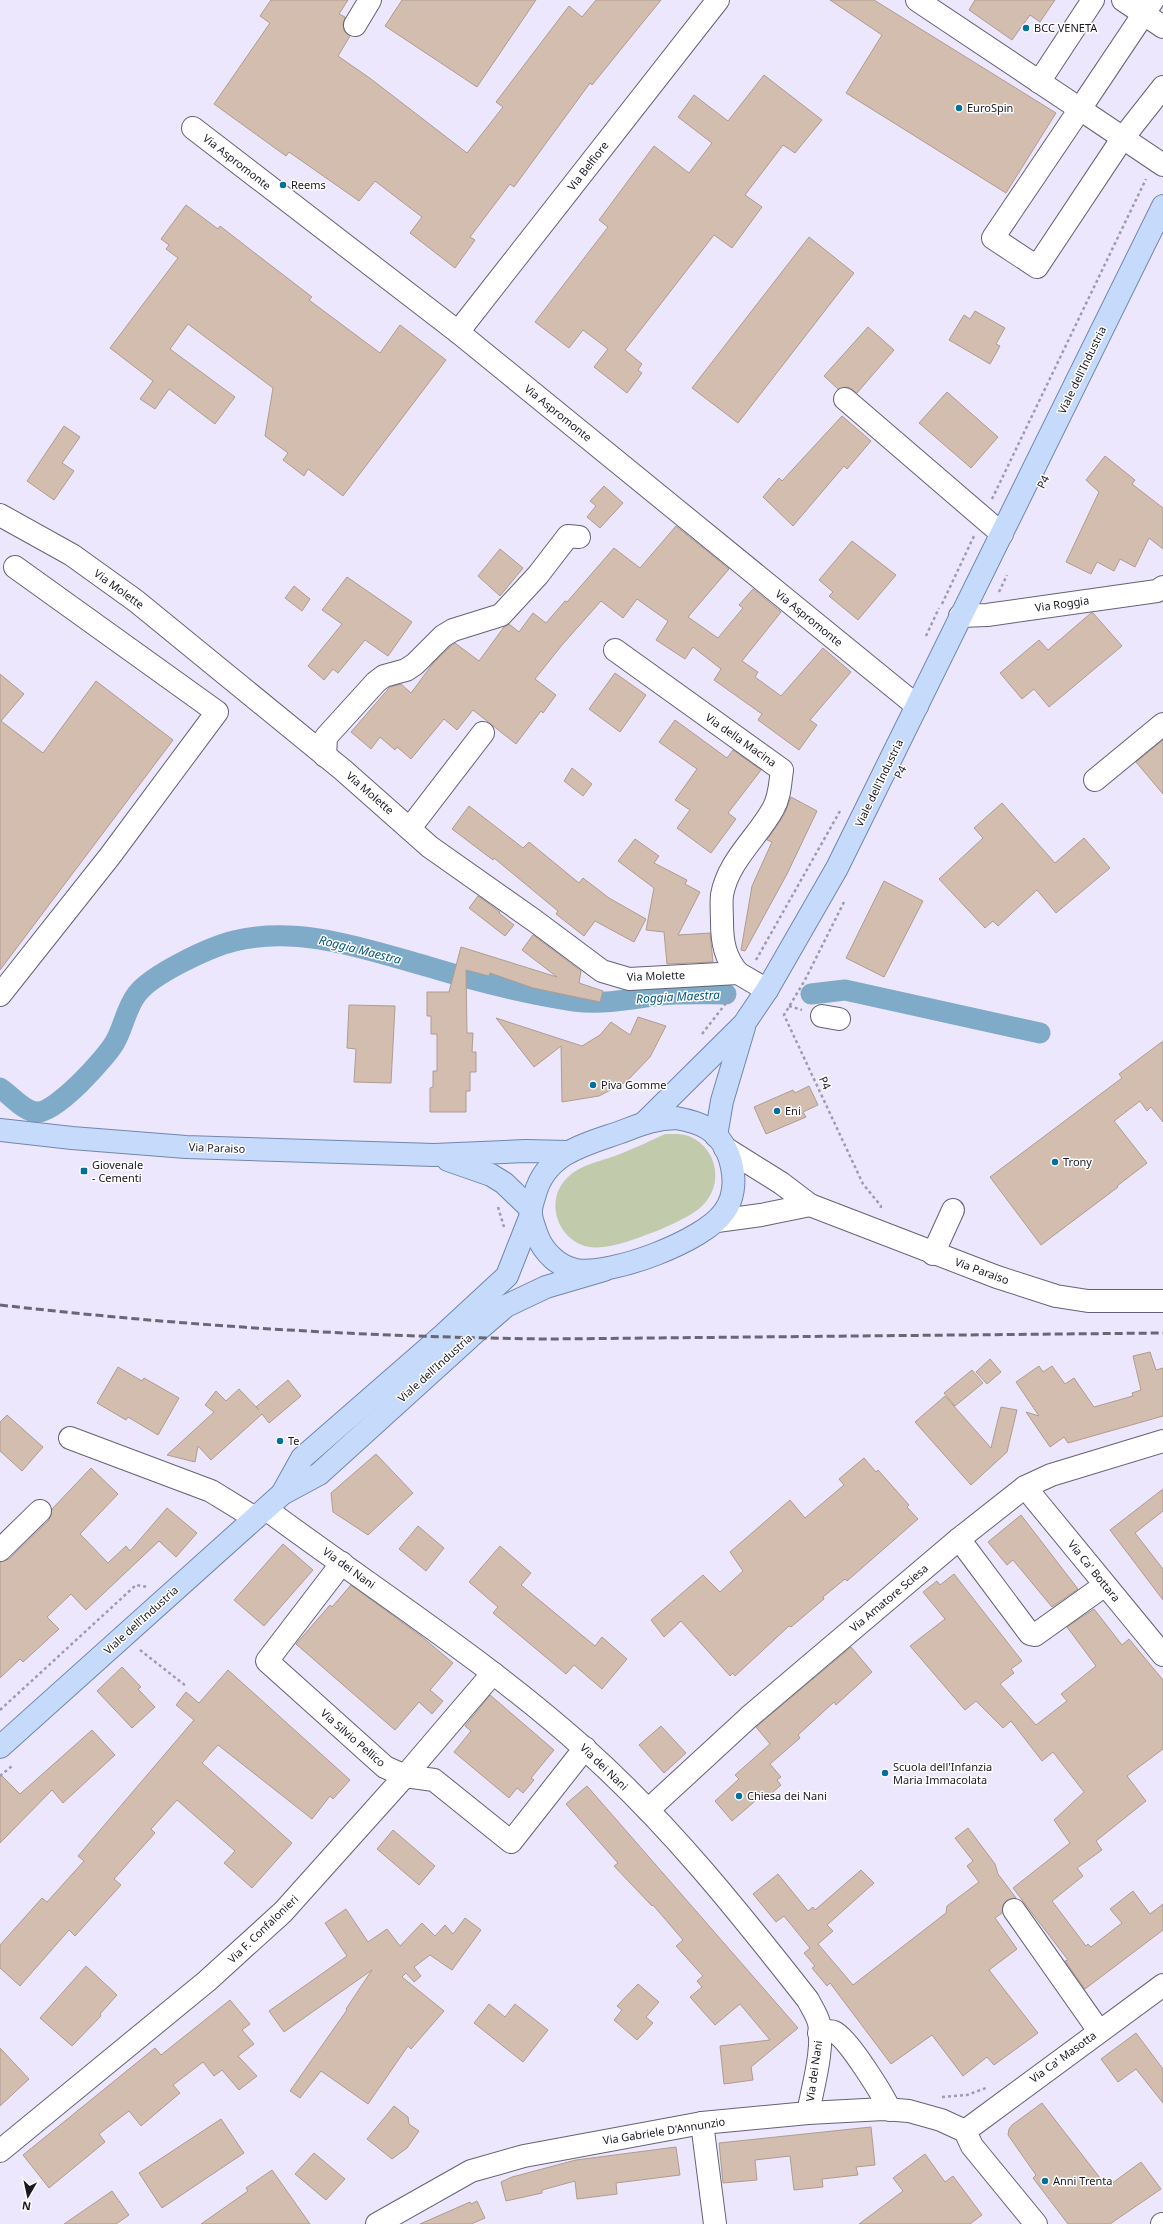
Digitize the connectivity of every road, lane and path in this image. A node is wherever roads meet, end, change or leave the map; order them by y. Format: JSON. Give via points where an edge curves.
{"nodes":[{"id":1,"x":370,"y":0,"type":"edge"},
{"id":2,"x":718,"y":0,"type":"edge"},
{"id":3,"x":918,"y":0,"type":"edge"},
{"id":4,"x":1093,"y":0,"type":"edge"},
{"id":5,"x":1124,"y":0,"type":"edge"},
{"id":6,"x":1149,"y":6,"type":"edge"},
{"id":7,"x":356,"y":24,"type":"dead end"},
{"id":8,"x":1163,"y":27,"type":"edge"},
{"id":9,"x":1039,"y":82,"type":"junction"},
{"id":10,"x":1163,"y":87,"type":"edge"},
{"id":11,"x":1080,"y":109,"type":"junction"},
{"id":12,"x":193,"y":128,"type":"dead end"},
{"id":13,"x":1122,"y":139,"type":"junction"},
{"id":14,"x":1159,"y":163,"type":"edge"},
{"id":15,"x":1163,"y":206,"type":"edge"},
{"id":16,"x":458,"y":332,"type":"junction"},
{"id":17,"x":845,"y":399,"type":"dead end"},
{"id":18,"x":0,"y":515,"type":"edge"},
{"id":19,"x":983,"y":518,"type":"junction"},
{"id":20,"x":1002,"y":534,"type":"junction"},
{"id":21,"x":579,"y":537,"type":"dead end"},
{"id":22,"x":15,"y":567,"type":"dead end"},
{"id":23,"x":1008,"y":572,"type":"dead end"},
{"id":24,"x":1163,"y":586,"type":"edge"},
{"id":25,"x":987,"y":615,"type":"junction"},
{"id":26,"x":960,"y":616,"type":"junction"},
{"id":27,"x":922,"y":643,"type":"dead end"},
{"id":28,"x":615,"y":650,"type":"dead end"},
{"id":29,"x":917,"y":706,"type":"junction"},
{"id":30,"x":1163,"y":724,"type":"edge"},
{"id":31,"x":483,"y":733,"type":"dead end"},
{"id":32,"x":325,"y":756,"type":"junction"},
{"id":33,"x":1095,"y":780,"type":"dead end"},
{"id":34,"x":842,"y":806,"type":"dead end"},
{"id":35,"x":410,"y":828,"type":"junction"},
{"id":36,"x":845,"y":900,"type":"dead end"},
{"id":37,"x":742,"y":976,"type":"junction"},
{"id":38,"x":767,"y":990,"type":"junction"},
{"id":39,"x":0,"y":995,"type":"edge"},
{"id":40,"x":744,"y":1024,"type":"junction"},
{"id":41,"x":697,"y":1040,"type":"dead end"},
{"id":42,"x":644,"y":1123,"type":"junction"},
{"id":43,"x":0,"y":1130,"type":"edge"},
{"id":44,"x":721,"y":1142,"type":"junction"},
{"id":45,"x":568,"y":1152,"type":"junction"},
{"id":46,"x":434,"y":1156,"type":"junction"},
{"id":47,"x":496,"y":1202,"type":"dead end"},
{"id":48,"x":810,"y":1205,"type":"junction"},
{"id":49,"x":953,"y":1210,"type":"dead end"},
{"id":50,"x":531,"y":1212,"type":"junction"},
{"id":51,"x":716,"y":1221,"type":"junction"},
{"id":52,"x":872,"y":1228,"type":"junction"},
{"id":53,"x":504,"y":1232,"type":"dead end"},
{"id":54,"x":933,"y":1254,"type":"junction"},
{"id":55,"x":604,"y":1270,"type":"junction"},
{"id":56,"x":1163,"y":1301,"type":"edge"},
{"id":57,"x":70,"y":1438,"type":"dead end"},
{"id":58,"x":1163,"y":1441,"type":"edge"},
{"id":59,"x":1025,"y":1487,"type":"junction"},
{"id":60,"x":282,"y":1494,"type":"junction"},
{"id":61,"x":40,"y":1511,"type":"dead end"},
{"id":62,"x":260,"y":1514,"type":"junction"},
{"id":63,"x":959,"y":1539,"type":"junction"},
{"id":64,"x":0,"y":1550,"type":"edge"},
{"id":65,"x":342,"y":1563,"type":"junction"},
{"id":66,"x":1105,"y":1585,"type":"junction"},
{"id":67,"x":140,"y":1650,"type":"dead end"},
{"id":68,"x":1163,"y":1655,"type":"edge"},
{"id":69,"x":493,"y":1673,"type":"junction"},
{"id":70,"x":186,"y":1686,"type":"dead end"},
{"id":71,"x":0,"y":1747,"type":"edge"},
{"id":72,"x":585,"y":1748,"type":"junction"},
{"id":73,"x":405,"y":1776,"type":"junction"},
{"id":74,"x":648,"y":1810,"type":"junction"},
{"id":75,"x":1014,"y":1910,"type":"dead end"},
{"id":76,"x":1160,"y":1994,"type":"edge"},
{"id":77,"x":1099,"y":2031,"type":"junction"},
{"id":78,"x":820,"y":2033,"type":"junction"},
{"id":79,"x":890,"y":2110,"type":"junction"},
{"id":80,"x":808,"y":2113,"type":"junction"},
{"id":81,"x":702,"y":2123,"type":"junction"},
{"id":82,"x":964,"y":2131,"type":"junction"},
{"id":83,"x":0,"y":2151,"type":"edge"},
{"id":84,"x":379,"y":2224,"type":"edge"},
{"id":85,"x":715,"y":2224,"type":"edge"},
{"id":86,"x":1036,"y":2224,"type":"edge"}],
"edges":[{"from":1,"to":7,"type":"street"},
{"from":2,"to":16,"type":"street","name":"Via Belfiore"},
{"from":3,"to":9,"type":"street"},
{"from":4,"to":9,"type":"street"},
{"from":5,"to":6,"type":"street"},
{"from":6,"to":8,"type":"street"},
{"from":6,"to":11,"type":"street"},
{"from":9,"to":11,"type":"street"},
{"from":10,"to":13,"type":"street"},
{"from":11,"to":13,"type":"street"},
{"from":11,"to":13,"type":"street","via":[[993,238],[1036,266]]},
{"from":12,"to":16,"type":"street","name":"Via Aspromonte"},
{"from":13,"to":14,"type":"street"},
{"from":14,"to":19,"type":"path"},
{"from":15,"to":20,"type":"main road","name":"Viale dell'Industria"},
{"from":16,"to":29,"type":"street","name":"Via Aspromonte"},
{"from":17,"to":19,"type":"street"},
{"from":18,"to":32,"type":"street","name":"Via Molette","via":[[72,555],[136,601]]},
{"from":19,"to":20,"type":"street"},
{"from":19,"to":27,"type":"path"},
{"from":20,"to":26,"type":"main road","name":"Viale dell'Industria"},
{"from":21,"to":32,"type":"street","via":[[568,536],[538,575],[501,615],[453,630],[443,636],[415,664],[406,670],[384,676],[376,682],[326,737]]},
{"from":22,"to":39,"type":"street","via":[[217,712],[101,868]]},
{"from":23,"to":25,"type":"path"},
{"from":24,"to":25,"type":"street","name":"Via Roggia","via":[[1157,590]]},
{"from":25,"to":26,"type":"street","name":"Via Roggia"},
{"from":26,"to":29,"type":"main road","name":"Viale dell'Industria"},
{"from":28,"to":37,"type":"street","name":"Via della Macina","via":[[782,770],[774,808],[736,861],[722,895],[723,943],[727,957]]},
{"from":29,"to":38,"type":"main road","name":"Viale dell'Industria","via":[[838,868]]},
{"from":30,"to":33,"type":"street"},
{"from":31,"to":35,"type":"street"},
{"from":32,"to":35,"type":"street","name":"Via Molette"},
{"from":34,"to":37,"type":"path"},
{"from":35,"to":37,"type":"street","name":"Via Molette","via":[[430,847],[602,971],[629,979]]},
{"from":36,"to":52,"type":"path","name":"P4","via":[[784,1015],[863,1184],[882,1206]]},
{"from":37,"to":38,"type":"street"},
{"from":37,"to":41,"type":"path"},
{"from":38,"to":40,"type":"main road","name":"Viale dell'Industria"},
{"from":40,"to":42,"type":"main road","name":"Viale dell'Industria"},
{"from":40,"to":44,"type":"main road","name":"Viale dell'Industria","via":[[722,1101]]},
{"from":42,"to":44,"type":"main road","via":[[655,1119],[676,1118],[694,1122],[708,1129]]},
{"from":42,"to":45,"type":"main road"},
{"from":43,"to":46,"type":"main road","name":"Via Paraiso","via":[[186,1147]]},
{"from":44,"to":48,"type":"street","name":"Via Paraiso"},
{"from":44,"to":51,"type":"main road","via":[[731,1164],[734,1184],[731,1201]]},
{"from":45,"to":46,"type":"main road","name":"Via Paraiso","via":[[526,1151]]},
{"from":45,"to":50,"type":"main road","name":"Viale dell'Industria","via":[[552,1163],[539,1180]]},
{"from":46,"to":50,"type":"main road","name":"Via Paraiso","via":[[491,1175],[504,1183]]},
{"from":47,"to":53,"type":"path"},
{"from":48,"to":51,"type":"street"},
{"from":48,"to":52,"type":"street","name":"Via Paraiso"},
{"from":49,"to":54,"type":"street"},
{"from":50,"to":55,"type":"main road","via":[[539,1239],[551,1257],[572,1269],[587,1272]]},
{"from":50,"to":60,"type":"main road","name":"Viale dell'Industria","via":[[507,1276],[302,1458]]},
{"from":51,"to":55,"type":"main road","via":[[697,1234],[637,1262]]},
{"from":52,"to":54,"type":"street","name":"Via Paraiso"},
{"from":54,"to":56,"type":"street","name":"Via Paraiso","via":[[1056,1296],[1088,1301]]},
{"from":55,"to":60,"type":"main road","name":"Viale dell'Industria","via":[[546,1287],[506,1306],[319,1474]]},
{"from":57,"to":62,"type":"street","name":"Via dei Nani","via":[[211,1491]]},
{"from":58,"to":59,"type":"street","name":"Via Amatore Sciesa","via":[[1051,1474]]},
{"from":59,"to":63,"type":"street","name":"Via Amatore Sciesa"},
{"from":59,"to":66,"type":"street","name":"Via Ca' Bottara"},
{"from":60,"to":62,"type":"main road","name":"Viale dell'Industria"},
{"from":61,"to":64,"type":"street"},
{"from":62,"to":65,"type":"street","name":"Via dei Nani"},
{"from":62,"to":71,"type":"main road","name":"Viale dell'Industria"},
{"from":63,"to":66,"type":"street","via":[[1030,1634],[1035,1634]]},
{"from":63,"to":74,"type":"street","name":"Via Amatore Sciesa","via":[[749,1717]]},
{"from":65,"to":69,"type":"street","name":"Via dei Nani"},
{"from":65,"to":73,"type":"street","name":"Via Silvio Pellico","via":[[267,1661],[385,1767]]},
{"from":66,"to":68,"type":"street","name":"Via Ca' Bottara"},
{"from":67,"to":70,"type":"path"},
{"from":69,"to":72,"type":"street","name":"Via dei Nani"},
{"from":69,"to":73,"type":"street","name":"Via F. Confalonieri"},
{"from":72,"to":73,"type":"street","name":"Via Silvio Pellico","via":[[511,1842],[434,1780]]},
{"from":72,"to":74,"type":"street","name":"Via dei Nani"},
{"from":73,"to":83,"type":"street","name":"Via F. Confalonieri","via":[[283,1912],[207,1981]]},
{"from":74,"to":78,"type":"street","name":"Via dei Nani","via":[[704,1870],[804,1995],[816,2014]]},
{"from":75,"to":77,"type":"street"},
{"from":76,"to":77,"type":"street","name":"Via Ca' Masotta"},
{"from":77,"to":82,"type":"street","name":"Via Ca' Masotta"},
{"from":78,"to":79,"type":"street","via":[[830,2031],[839,2036],[875,2080]]},
{"from":78,"to":80,"type":"street","name":"Via dei Nani"},
{"from":79,"to":80,"type":"street","name":"Via Gabriele D'Annunzio"},
{"from":79,"to":82,"type":"street","name":"Via Gabriele D'Annunzio","via":[[909,2111],[942,2120]]},
{"from":80,"to":81,"type":"street","name":"Via Gabriele D'Annunzio"},
{"from":81,"to":84,"type":"street","name":"Via Gabriele D'Annunzio","via":[[538,2153],[471,2171]]},
{"from":81,"to":85,"type":"street"},
{"from":82,"to":86,"type":"street","via":[[972,2146]]}]}
